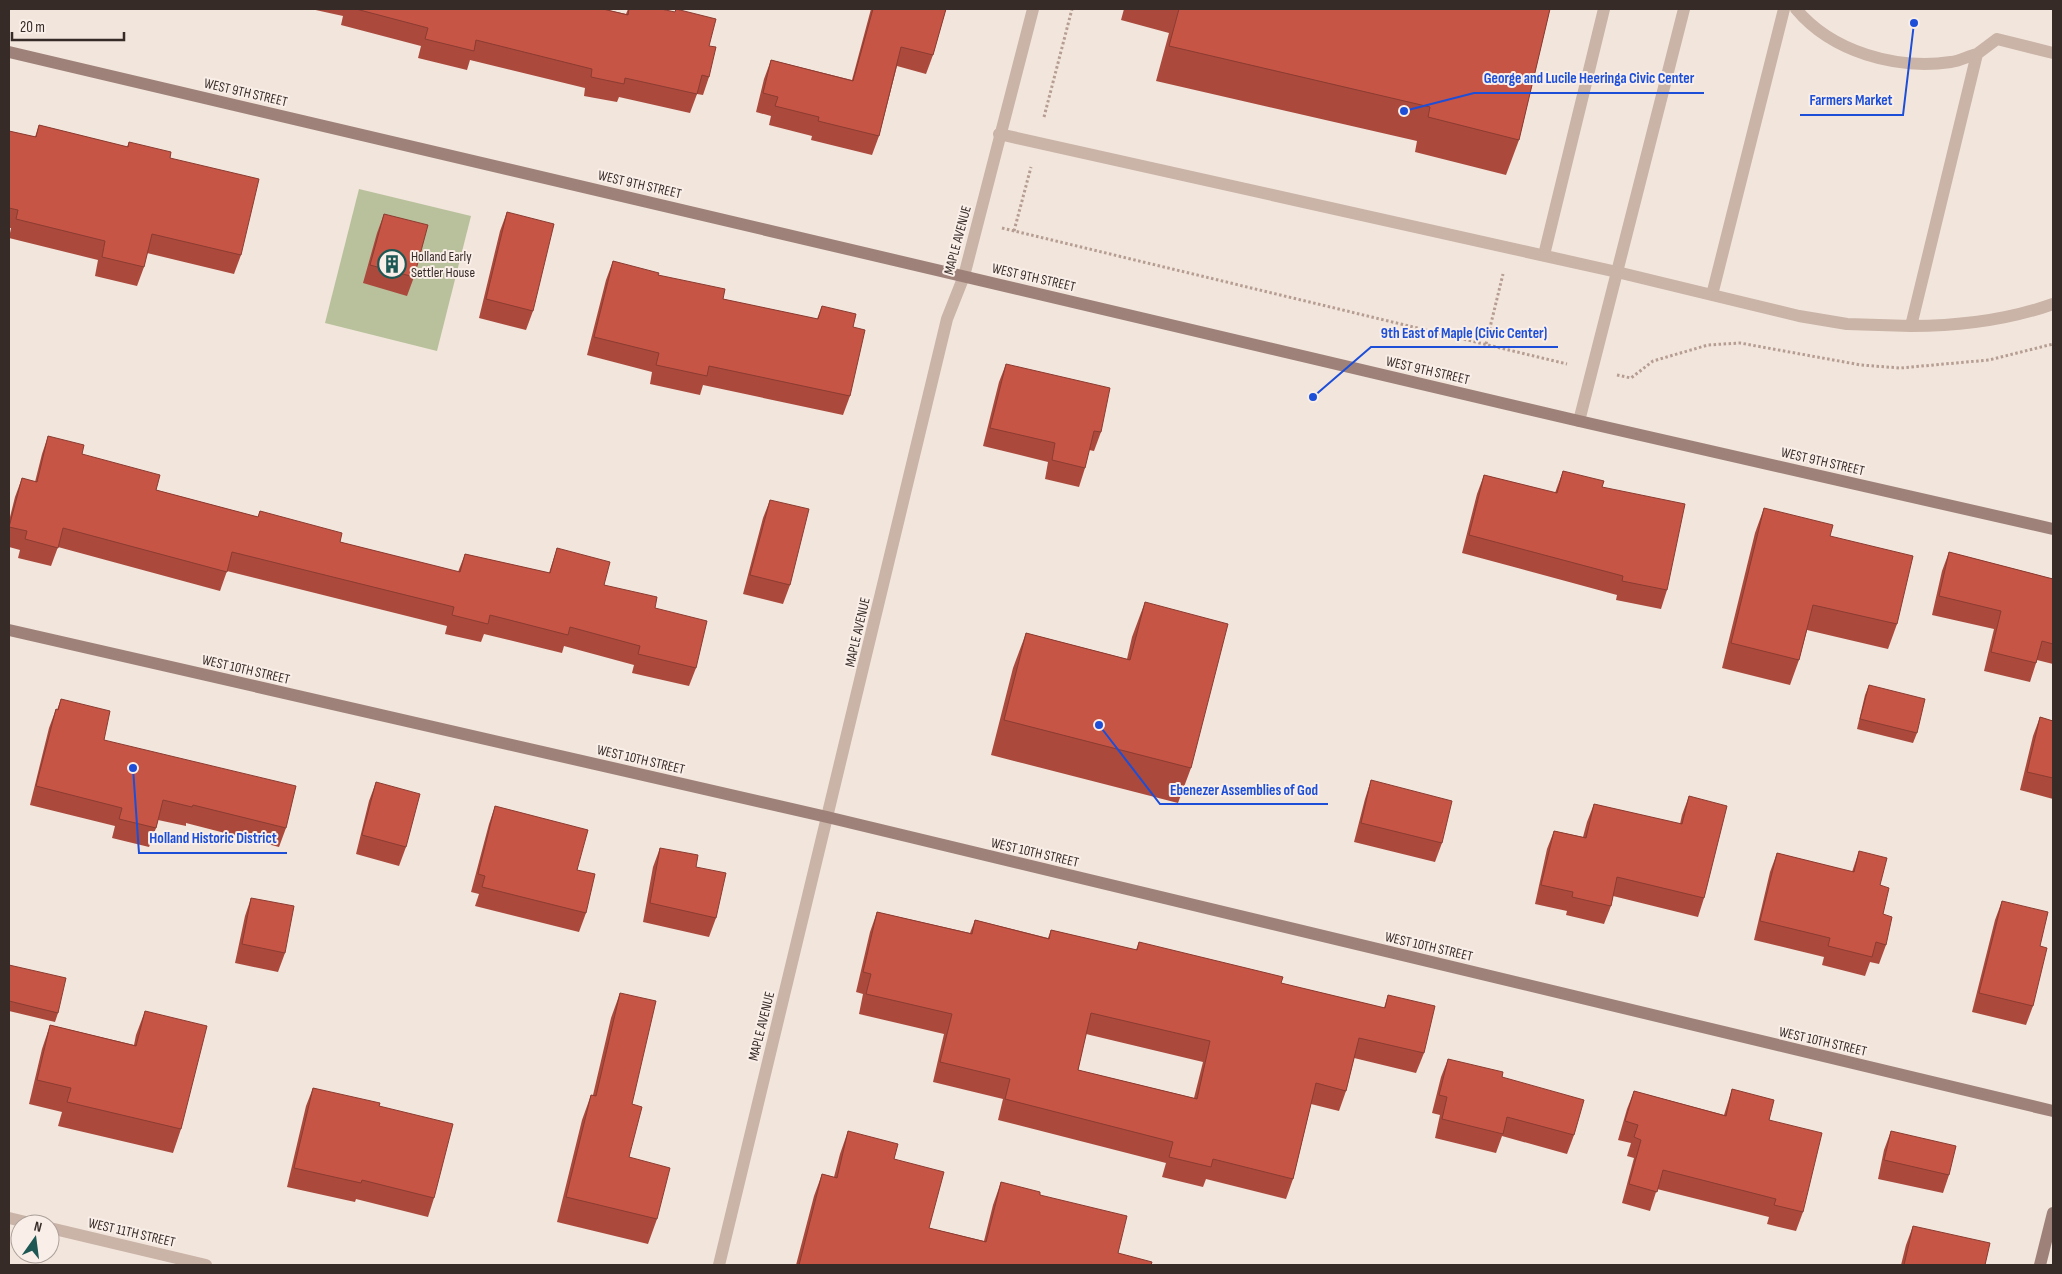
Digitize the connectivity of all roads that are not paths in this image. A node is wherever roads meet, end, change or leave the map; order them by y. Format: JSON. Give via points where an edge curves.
{"nodes":[{"id":1,"x":1033,"y":9,"type":"edge"},
{"id":2,"x":1604,"y":9,"type":"edge"},
{"id":3,"x":1684,"y":9,"type":"edge"},
{"id":4,"x":1784,"y":9,"type":"edge"},
{"id":5,"x":1796,"y":9,"type":"edge"},
{"id":6,"x":9,"y":52,"type":"edge"},
{"id":7,"x":2053,"y":53,"type":"edge"},
{"id":8,"x":1977,"y":54,"type":"junction"},
{"id":9,"x":1000,"y":134,"type":"junction"},
{"id":10,"x":1544,"y":255,"type":"junction"},
{"id":11,"x":1617,"y":272,"type":"junction"},
{"id":12,"x":964,"y":276,"type":"junction"},
{"id":13,"x":1712,"y":295,"type":"junction"},
{"id":14,"x":2053,"y":304,"type":"edge"},
{"id":15,"x":1911,"y":326,"type":"junction"},
{"id":16,"x":1579,"y":421,"type":"junction"},
{"id":17,"x":2053,"y":529,"type":"edge"},
{"id":18,"x":9,"y":630,"type":"edge"},
{"id":19,"x":827,"y":817,"type":"junction"},
{"id":20,"x":2053,"y":1111,"type":"edge"},
{"id":21,"x":2053,"y":1213,"type":"edge"},
{"id":22,"x":60,"y":1230,"type":"edge"},
{"id":23,"x":206,"y":1265,"type":"edge"},
{"id":24,"x":719,"y":1265,"type":"edge"},
{"id":25,"x":2040,"y":1265,"type":"edge"}],
"edges":[{"from":1,"to":9,"type":"street","name":"MAPLE AVENUE"},
{"from":2,"to":10,"type":"street"},
{"from":3,"to":11,"type":"street"},
{"from":4,"to":13,"type":"street"},
{"from":5,"to":8,"type":"street","via":[[1808,23],[1844,47],[1871,57],[1932,63],[1952,62]]},
{"from":6,"to":12,"type":"street","name":"WEST 9TH STREET"},
{"from":7,"to":8,"type":"street","via":[[1997,39]]},
{"from":8,"to":15,"type":"street"},
{"from":9,"to":10,"type":"street"},
{"from":9,"to":12,"type":"street","name":"MAPLE AVENUE"},
{"from":10,"to":11,"type":"street"},
{"from":11,"to":13,"type":"street"},
{"from":11,"to":16,"type":"street"},
{"from":12,"to":16,"type":"street","name":"WEST 9TH STREET"},
{"from":12,"to":19,"type":"street","name":"MAPLE AVENUE","via":[[947,319]]},
{"from":13,"to":15,"type":"street","via":[[1828,321]]},
{"from":14,"to":15,"type":"street","via":[[2025,314],[1945,326]]},
{"from":16,"to":17,"type":"street","name":"WEST 9TH STREET"},
{"from":18,"to":19,"type":"street","name":"WEST 10TH STREET"},
{"from":19,"to":20,"type":"street","name":"WEST 10TH STREET"},
{"from":19,"to":24,"type":"street","name":"MAPLE AVENUE"},
{"from":21,"to":25,"type":"street"},
{"from":22,"to":23,"type":"street","name":"WEST 11TH STREET"}]}
